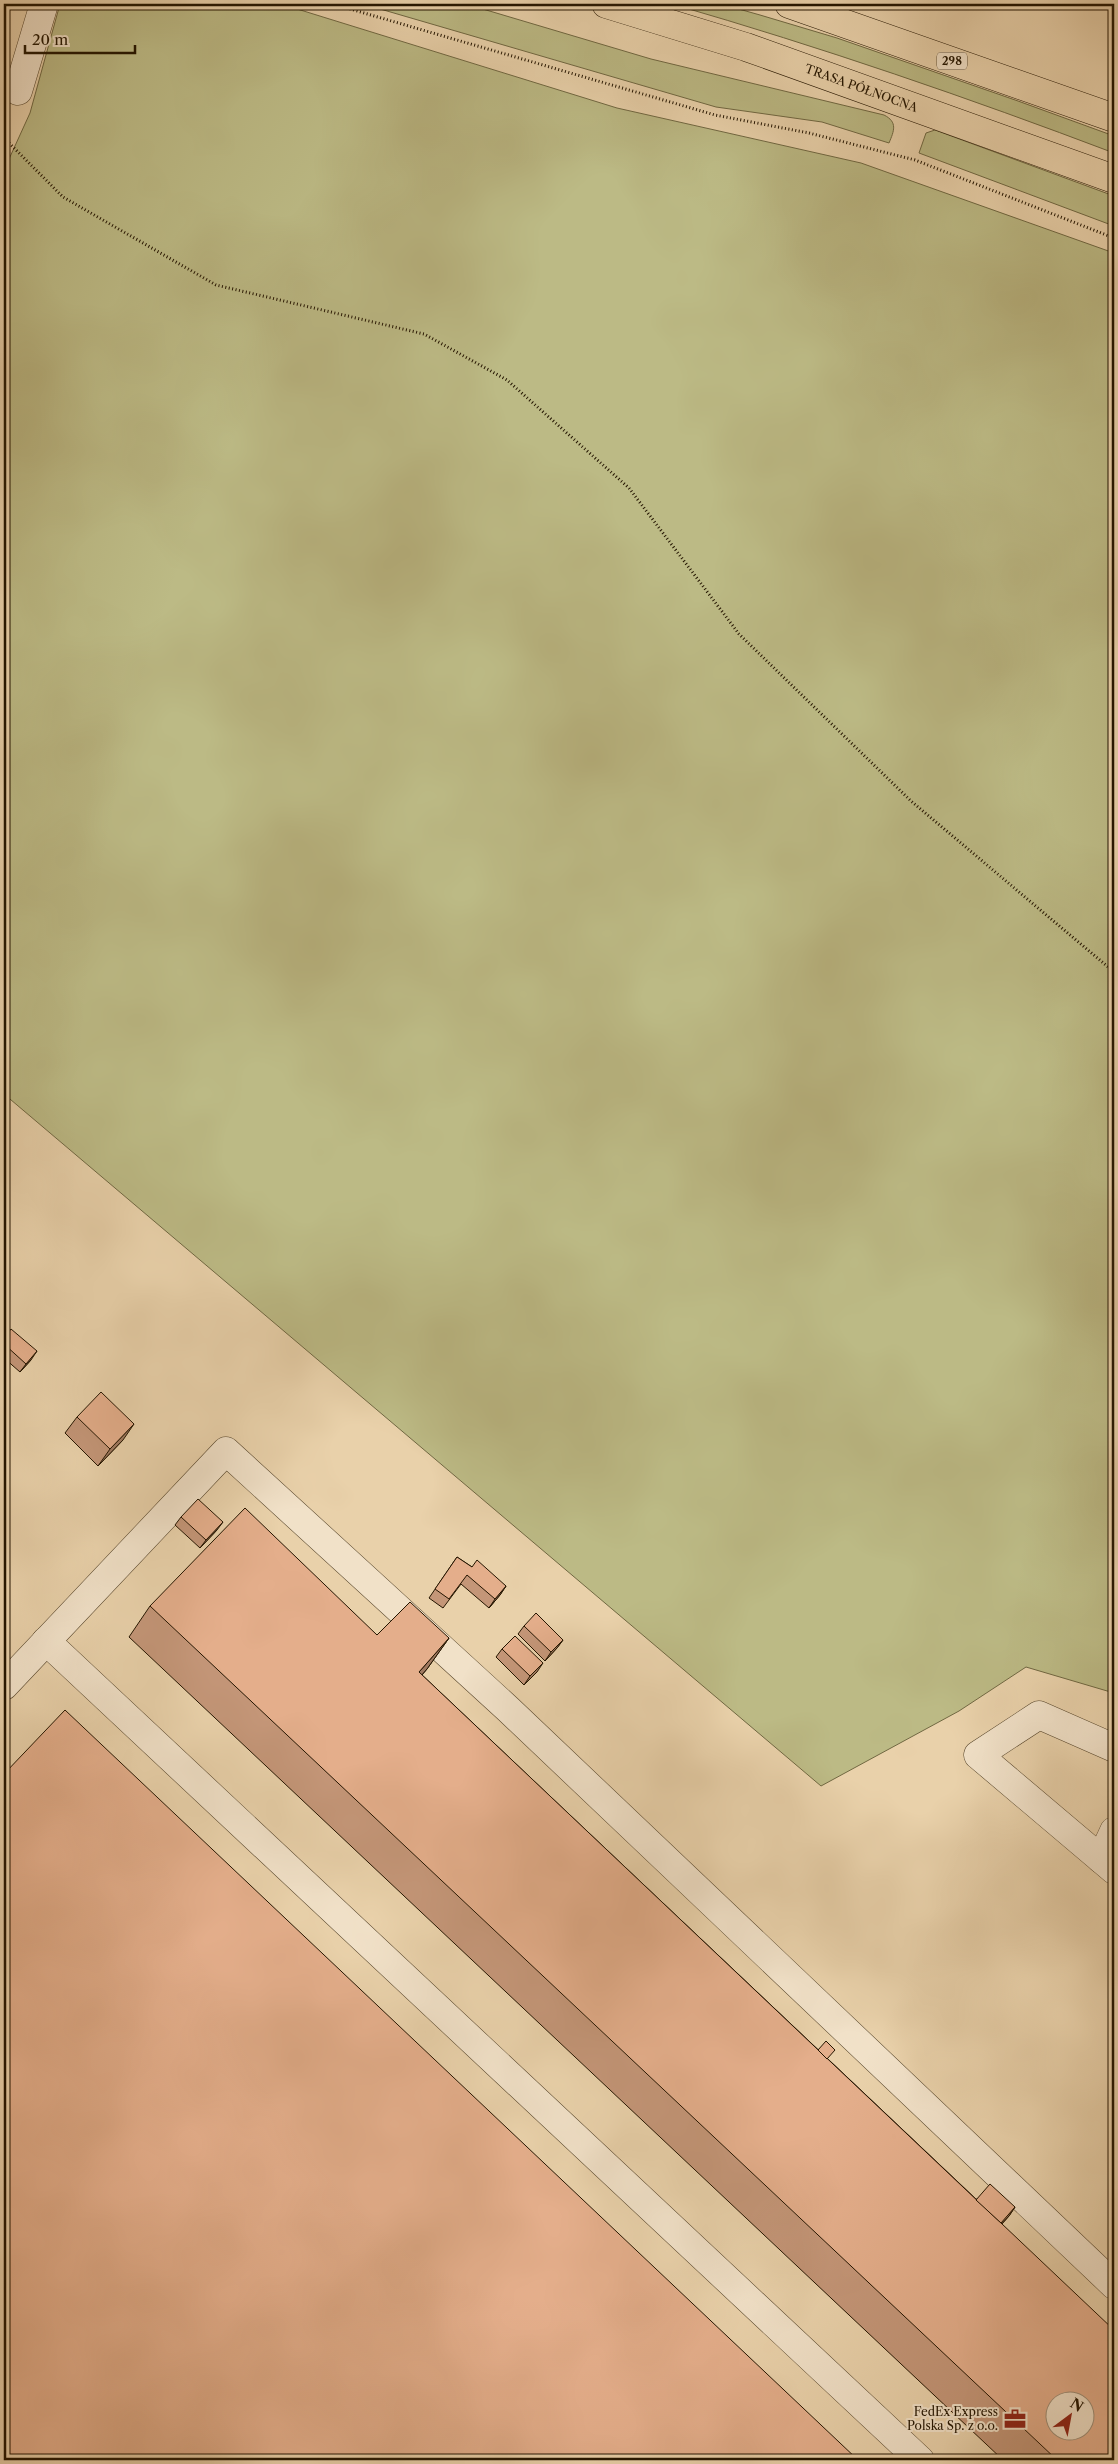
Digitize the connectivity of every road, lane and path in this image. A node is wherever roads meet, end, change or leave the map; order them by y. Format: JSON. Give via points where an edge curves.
{"nodes":[{"id":1,"x":27,"y":4,"type":"edge"},
{"id":2,"x":44,"y":4,"type":"edge"},
{"id":3,"x":333,"y":4,"type":"edge"},
{"id":4,"x":606,"y":4,"type":"edge"},
{"id":5,"x":789,"y":4,"type":"edge"},
{"id":6,"x":1114,"y":118,"type":"edge"},
{"id":7,"x":4,"y":138,"type":"edge"},
{"id":8,"x":1114,"y":179,"type":"edge"},
{"id":9,"x":1114,"y":238,"type":"edge"},
{"id":10,"x":1114,"y":972,"type":"edge"},
{"id":11,"x":46,"y":1641,"type":"junction"},
{"id":12,"x":4,"y":1686,"type":"edge"},
{"id":13,"x":1114,"y":1748,"type":"edge"},
{"id":14,"x":1114,"y":1831,"type":"edge"},
{"id":15,"x":1108,"y":1865,"type":"edge"},
{"id":16,"x":1109,"y":2271,"type":"edge"},
{"id":17,"x":920,"y":2460,"type":"edge"}],
"edges":[{"from":1,"to":2,"type":"street","via":[[18,91]]},
{"from":3,"to":9,"type":"path","via":[[715,115],[809,133],[916,160]]},
{"from":4,"to":8,"type":"main road","name":"TRASA PÓŁNOCNA","via":[[746,47]]},
{"from":5,"to":6,"type":"main road","number":"298"},
{"from":7,"to":10,"type":"path","via":[[63,197],[216,285],[424,334],[508,380],[629,488],[739,634],[800,694],[910,801]]},
{"from":11,"to":12,"type":"street"},
{"from":11,"to":16,"type":"street","via":[[226,1451],[508,1709]]},
{"from":11,"to":17,"type":"street"},
{"from":13,"to":15,"type":"street","via":[[1039,1715],[978,1754]]},
{"from":14,"to":15,"type":"street"}]}
